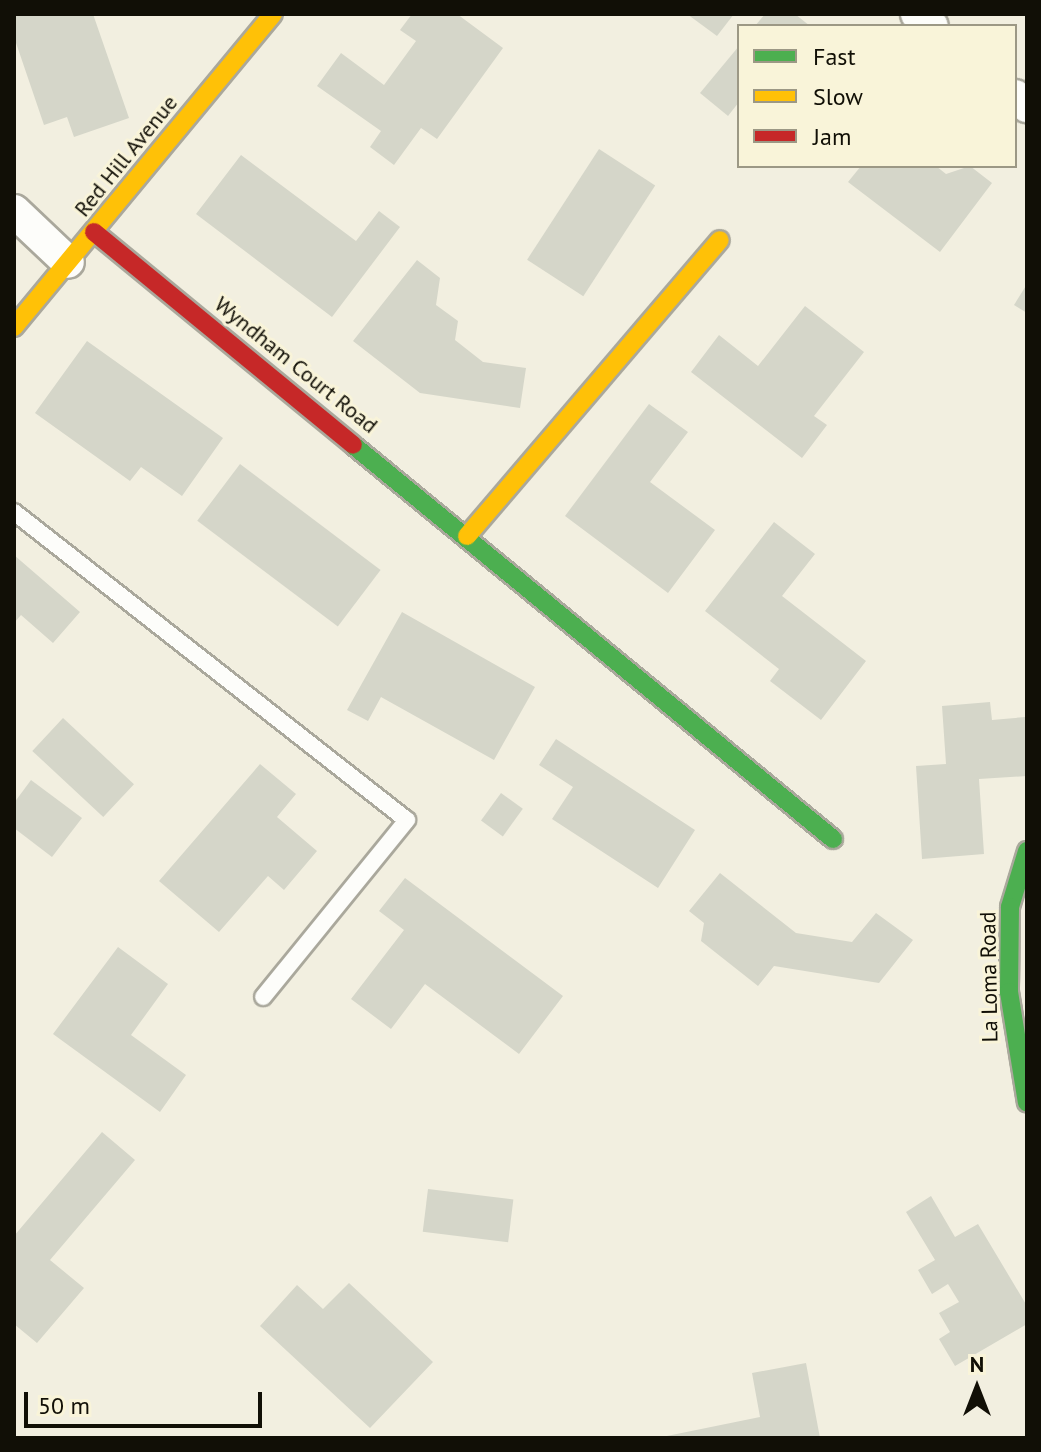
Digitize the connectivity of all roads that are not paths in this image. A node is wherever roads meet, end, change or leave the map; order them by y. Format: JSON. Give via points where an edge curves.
{"nodes":[{"id":1,"x":273,"y":14,"type":"edge"},
{"id":2,"x":14,"y":211,"type":"edge"},
{"id":3,"x":94,"y":232,"type":"junction"},
{"id":4,"x":720,"y":240,"type":"dead end"},
{"id":5,"x":68,"y":262,"type":"junction"},
{"id":6,"x":14,"y":327,"type":"edge"},
{"id":7,"x":14,"y":512,"type":"edge"},
{"id":8,"x":467,"y":536,"type":"junction"},
{"id":9,"x":833,"y":839,"type":"dead end"},
{"id":10,"x":1027,"y":851,"type":"edge"},
{"id":11,"x":263,"y":997,"type":"dead end"},
{"id":12,"x":1027,"y":1103,"type":"edge"}],
"edges":[{"from":1,"to":3,"type":"street","name":"Red Hill Avenue"},
{"from":2,"to":5,"type":"street"},
{"from":3,"to":5,"type":"street","name":"Red Hill Avenue"},
{"from":3,"to":8,"type":"street","name":"Wyndham Court Road"},
{"from":4,"to":8,"type":"street"},
{"from":5,"to":6,"type":"street","name":"Red Hill Avenue"},
{"from":7,"to":11,"type":"lane","via":[[407,820]]},
{"from":8,"to":9,"type":"street","name":"Wyndham Court Road"},
{"from":10,"to":12,"type":"street","name":"La Loma Road","via":[[1010,907],[1009,992]]}]}
